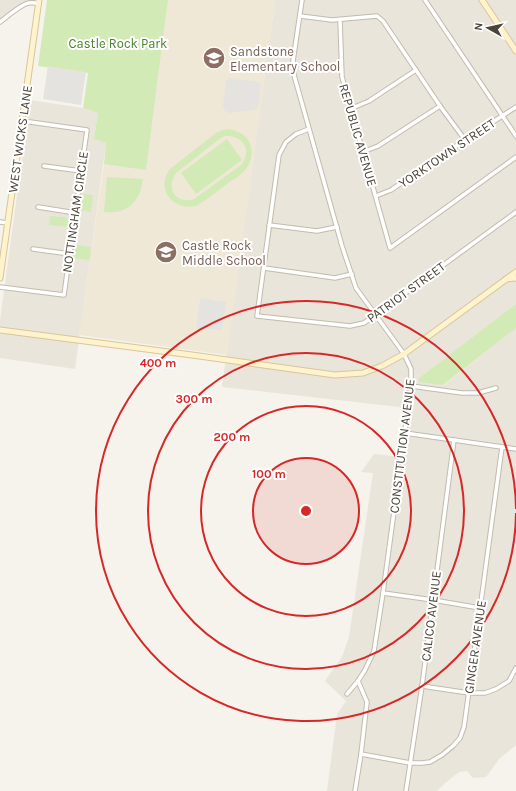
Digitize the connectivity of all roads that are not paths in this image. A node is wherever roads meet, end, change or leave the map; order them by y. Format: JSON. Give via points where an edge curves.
{"nodes":[{"id":1,"x":302,"y":0,"type":"edge"},
{"id":2,"x":425,"y":0,"type":"edge"},
{"id":3,"x":482,"y":0,"type":"edge"},
{"id":4,"x":39,"y":2,"type":"edge"},
{"id":5,"x":300,"y":16,"type":"junction"},
{"id":6,"x":340,"y":20,"type":"junction"},
{"id":7,"x":0,"y":22,"type":"edge"},
{"id":8,"x":516,"y":51,"type":"edge"},
{"id":9,"x":416,"y":70,"type":"junction"},
{"id":10,"x":440,"y":106,"type":"junction"},
{"id":11,"x":516,"y":107,"type":"edge"},
{"id":12,"x":350,"y":109,"type":"junction"},
{"id":13,"x":502,"y":116,"type":"junction"},
{"id":14,"x":23,"y":121,"type":"junction"},
{"id":15,"x":309,"y":129,"type":"junction"},
{"id":16,"x":516,"y":136,"type":"edge"},
{"id":17,"x":465,"y":140,"type":"junction"},
{"id":18,"x":363,"y":152,"type":"junction"},
{"id":19,"x":516,"y":157,"type":"edge"},
{"id":20,"x":44,"y":166,"type":"dead end"},
{"id":21,"x":82,"y":171,"type":"junction"},
{"id":22,"x":376,"y":196,"type":"junction"},
{"id":23,"x":38,"y":207,"type":"dead end"},
{"id":24,"x":516,"y":212,"type":"edge"},
{"id":25,"x":76,"y":213,"type":"junction"},
{"id":26,"x":0,"y":222,"type":"edge"},
{"id":27,"x":8,"y":223,"type":"junction"},
{"id":28,"x":270,"y":225,"type":"junction"},
{"id":29,"x":337,"y":227,"type":"junction"},
{"id":30,"x":33,"y":249,"type":"dead end"},
{"id":31,"x":70,"y":254,"type":"junction"},
{"id":32,"x":264,"y":268,"type":"junction"},
{"id":33,"x":516,"y":272,"type":"edge"},
{"id":34,"x":352,"y":274,"type":"junction"},
{"id":35,"x":0,"y":278,"type":"edge"},
{"id":36,"x":516,"y":278,"type":"edge"},
{"id":37,"x":505,"y":280,"type":"junction"},
{"id":38,"x":0,"y":287,"type":"edge"},
{"id":39,"x":375,"y":314,"type":"junction"},
{"id":40,"x":0,"y":330,"type":"edge"},
{"id":41,"x":404,"y":354,"type":"junction"},
{"id":42,"x":411,"y":386,"type":"junction"},
{"id":43,"x":496,"y":388,"type":"dead end"},
{"id":44,"x":405,"y":433,"type":"junction"},
{"id":45,"x":454,"y":440,"type":"junction"},
{"id":46,"x":502,"y":447,"type":"junction"},
{"id":47,"x":516,"y":449,"type":"edge"},
{"id":48,"x":382,"y":593,"type":"junction"},
{"id":49,"x":433,"y":600,"type":"junction"},
{"id":50,"x":480,"y":608,"type":"junction"},
{"id":51,"x":516,"y":668,"type":"edge"},
{"id":52,"x":358,"y":681,"type":"junction"},
{"id":53,"x":422,"y":686,"type":"junction"},
{"id":54,"x":469,"y":693,"type":"junction"},
{"id":55,"x":347,"y":694,"type":"dead end"},
{"id":56,"x":361,"y":754,"type":"junction"},
{"id":57,"x":410,"y":763,"type":"junction"},
{"id":58,"x":355,"y":791,"type":"edge"},
{"id":59,"x":406,"y":791,"type":"edge"}],
"edges":[{"from":1,"to":5,"type":"street","name":"CONSTITUTION AVENUE"},
{"from":2,"to":13,"type":"street"},
{"from":3,"to":8,"type":"main road"},
{"from":4,"to":7,"type":"street","via":[[27,3]]},
{"from":4,"to":14,"type":"main road","name":"WEST WICKS LANE"},
{"from":5,"to":6,"type":"street"},
{"from":5,"to":15,"type":"street","name":"CONSTITUTION AVENUE","via":[[293,60],[294,76]]},
{"from":6,"to":9,"type":"street","via":[[377,16]]},
{"from":6,"to":12,"type":"street","name":"REPUBLIC AVENUE","via":[[342,77]]},
{"from":9,"to":10,"type":"street"},
{"from":9,"to":12,"type":"street","via":[[369,102]]},
{"from":10,"to":17,"type":"street"},
{"from":10,"to":18,"type":"street","via":[[378,146]]},
{"from":11,"to":13,"type":"street","name":"YORKTOWN STREET"},
{"from":12,"to":18,"type":"street","name":"REPUBLIC AVENUE"},
{"from":13,"to":16,"type":"street"},
{"from":13,"to":17,"type":"street","name":"YORKTOWN STREET"},
{"from":14,"to":21,"type":"street","name":"NOTTINGHAM CIRCLE","via":[[87,130]]},
{"from":14,"to":27,"type":"main road","name":"WEST WICKS LANE"},
{"from":15,"to":28,"type":"street","via":[[296,134],[286,142],[279,154]]},
{"from":15,"to":29,"type":"street","name":"CONSTITUTION AVENUE"},
{"from":17,"to":22,"type":"street","name":"YORKTOWN STREET","via":[[391,190]]},
{"from":18,"to":22,"type":"street","name":"REPUBLIC AVENUE"},
{"from":19,"to":22,"type":"street","name":"REPUBLIC AVENUE","via":[[390,248]]},
{"from":20,"to":21,"type":"street"},
{"from":21,"to":25,"type":"street","name":"NOTTINGHAM CIRCLE"},
{"from":23,"to":25,"type":"street"},
{"from":24,"to":39,"type":"street","name":"PATRIOT STREET"},
{"from":25,"to":31,"type":"street","name":"NOTTINGHAM CIRCLE"},
{"from":26,"to":27,"type":"street"},
{"from":27,"to":35,"type":"main road","name":"WEST WICKS LANE"},
{"from":28,"to":29,"type":"street","via":[[317,231]]},
{"from":28,"to":32,"type":"street"},
{"from":29,"to":34,"type":"street","name":"CONSTITUTION AVENUE"},
{"from":30,"to":31,"type":"street"},
{"from":31,"to":38,"type":"street","name":"NOTTINGHAM CIRCLE","via":[[64,295]]},
{"from":32,"to":34,"type":"street","via":[[335,278]]},
{"from":32,"to":39,"type":"street","name":"PATRIOT STREET","via":[[257,316],[350,326],[364,323]]},
{"from":33,"to":37,"type":"main road"},
{"from":34,"to":39,"type":"street","name":"CONSTITUTION AVENUE","via":[[356,288]]},
{"from":36,"to":37,"type":"main road"},
{"from":37,"to":41,"type":"main road"},
{"from":39,"to":41,"type":"street","name":"CONSTITUTION AVENUE"},
{"from":40,"to":41,"type":"main road","via":[[335,375],[363,373]]},
{"from":41,"to":42,"type":"street","name":"CONSTITUTION AVENUE","via":[[411,369]]},
{"from":42,"to":43,"type":"street","via":[[462,393],[478,393]]},
{"from":42,"to":44,"type":"street","name":"CONSTITUTION AVENUE"},
{"from":44,"to":45,"type":"street"},
{"from":44,"to":48,"type":"street","name":"CONSTITUTION AVENUE"},
{"from":45,"to":46,"type":"street"},
{"from":45,"to":49,"type":"street","name":"CALICO AVENUE"},
{"from":46,"to":47,"type":"street"},
{"from":46,"to":50,"type":"street","name":"GINGER AVENUE"},
{"from":48,"to":49,"type":"street"},
{"from":48,"to":52,"type":"street","name":"CONSTITUTION AVENUE","via":[[374,651]]},
{"from":49,"to":50,"type":"street"},
{"from":49,"to":53,"type":"street","name":"CALICO AVENUE"},
{"from":50,"to":54,"type":"street","name":"GINGER AVENUE"},
{"from":51,"to":54,"type":"street","via":[[509,681],[496,689],[485,693]]},
{"from":52,"to":55,"type":"street","name":"CONSTITUTION AVENUE"},
{"from":52,"to":56,"type":"street","via":[[367,702]]},
{"from":53,"to":54,"type":"street"},
{"from":53,"to":57,"type":"street","name":"CALICO AVENUE"},
{"from":54,"to":57,"type":"street","name":"GINGER AVENUE","via":[[460,738],[442,755],[430,762]]},
{"from":56,"to":57,"type":"street","name":"GINGER AVENUE"},
{"from":56,"to":58,"type":"street"},
{"from":57,"to":59,"type":"street","name":"CALICO AVENUE"}]}
